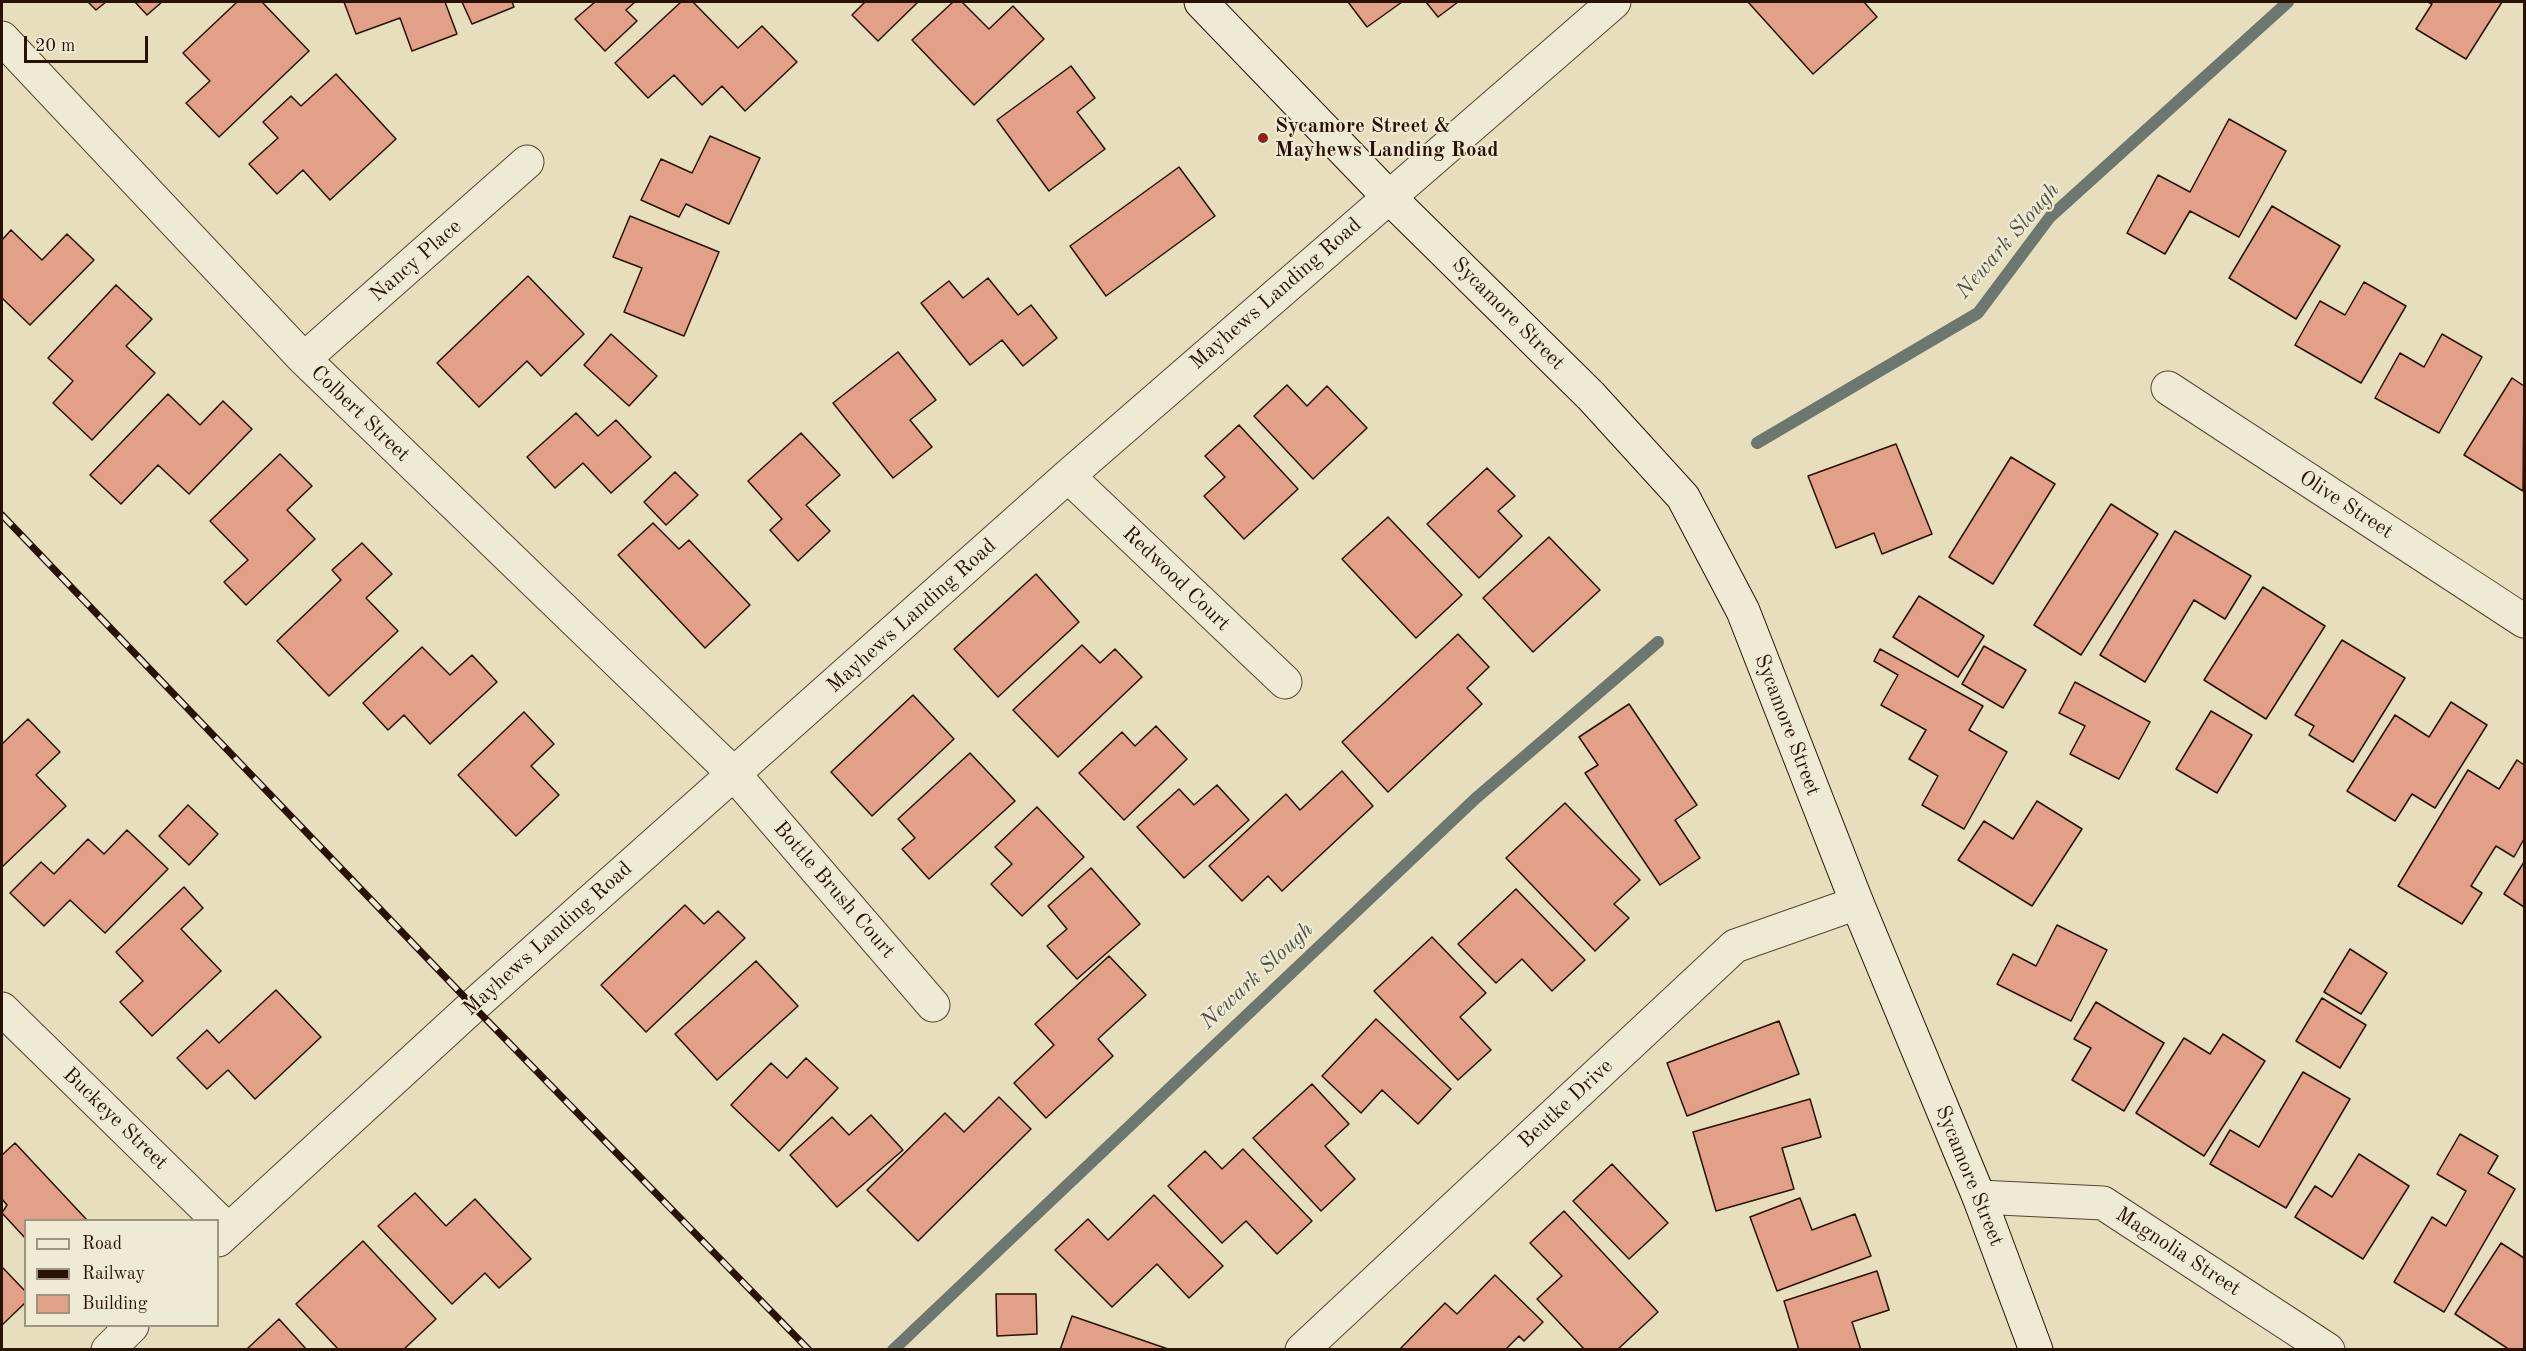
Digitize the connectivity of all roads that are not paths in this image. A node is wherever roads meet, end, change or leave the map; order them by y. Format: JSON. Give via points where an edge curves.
{"nodes":[{"id":1,"x":1201,"y":2,"type":"edge"},
{"id":2,"x":1614,"y":2,"type":"edge"},
{"id":3,"x":2,"y":38,"type":"edge"},
{"id":4,"x":527,"y":162,"type":"dead end"},
{"id":5,"x":1388,"y":196,"type":"junction"},
{"id":6,"x":304,"y":359,"type":"junction"},
{"id":7,"x":2168,"y":388,"type":"dead end"},
{"id":8,"x":1068,"y":476,"type":"junction"},
{"id":9,"x":2524,"y":621,"type":"edge"},
{"id":10,"x":1285,"y":682,"type":"dead end"},
{"id":11,"x":734,"y":774,"type":"junction"},
{"id":12,"x":1857,"y":903,"type":"junction"},
{"id":13,"x":933,"y":1005,"type":"dead end"},
{"id":14,"x":2,"y":1009,"type":"edge"},
{"id":15,"x":1979,"y":1197,"type":"junction"},
{"id":16,"x":207,"y":1219,"type":"edge"},
{"id":17,"x":223,"y":1235,"type":"edge"},
{"id":18,"x":131,"y":1327,"type":"edge"},
{"id":19,"x":108,"y":1350,"type":"edge"},
{"id":20,"x":1302,"y":1350,"type":"edge"},
{"id":21,"x":2036,"y":1350,"type":"edge"},
{"id":22,"x":2328,"y":1350,"type":"edge"}],
"edges":[{"from":1,"to":5,"type":"street","name":"Sycamore Street"},
{"from":2,"to":5,"type":"street","name":"Mayhews Landing Road"},
{"from":3,"to":6,"type":"street","name":"Colbert Street"},
{"from":4,"to":6,"type":"street","name":"Nancy Place"},
{"from":5,"to":8,"type":"street","name":"Mayhews Landing Road"},
{"from":5,"to":12,"type":"street","name":"Sycamore Street","via":[[1591,396],[1683,497],[1743,611]]},
{"from":6,"to":11,"type":"street","name":"Colbert Street"},
{"from":7,"to":9,"type":"street","name":"Olive Street"},
{"from":8,"to":10,"type":"street","name":"Redwood Court"},
{"from":8,"to":11,"type":"street","name":"Mayhews Landing Road"},
{"from":11,"to":13,"type":"street","name":"Bottle Brush Court"},
{"from":11,"to":17,"type":"street","name":"Mayhews Landing Road"},
{"from":12,"to":15,"type":"street","name":"Sycamore Street"},
{"from":12,"to":20,"type":"street","name":"Beutke Drive","via":[[1735,946]]},
{"from":14,"to":16,"type":"street","name":"Buckeye Street"},
{"from":15,"to":21,"type":"street","name":"Sycamore Street"},
{"from":15,"to":22,"type":"street","name":"Magnolia Street","via":[[2103,1203]]},
{"from":18,"to":19,"type":"street"}]}
